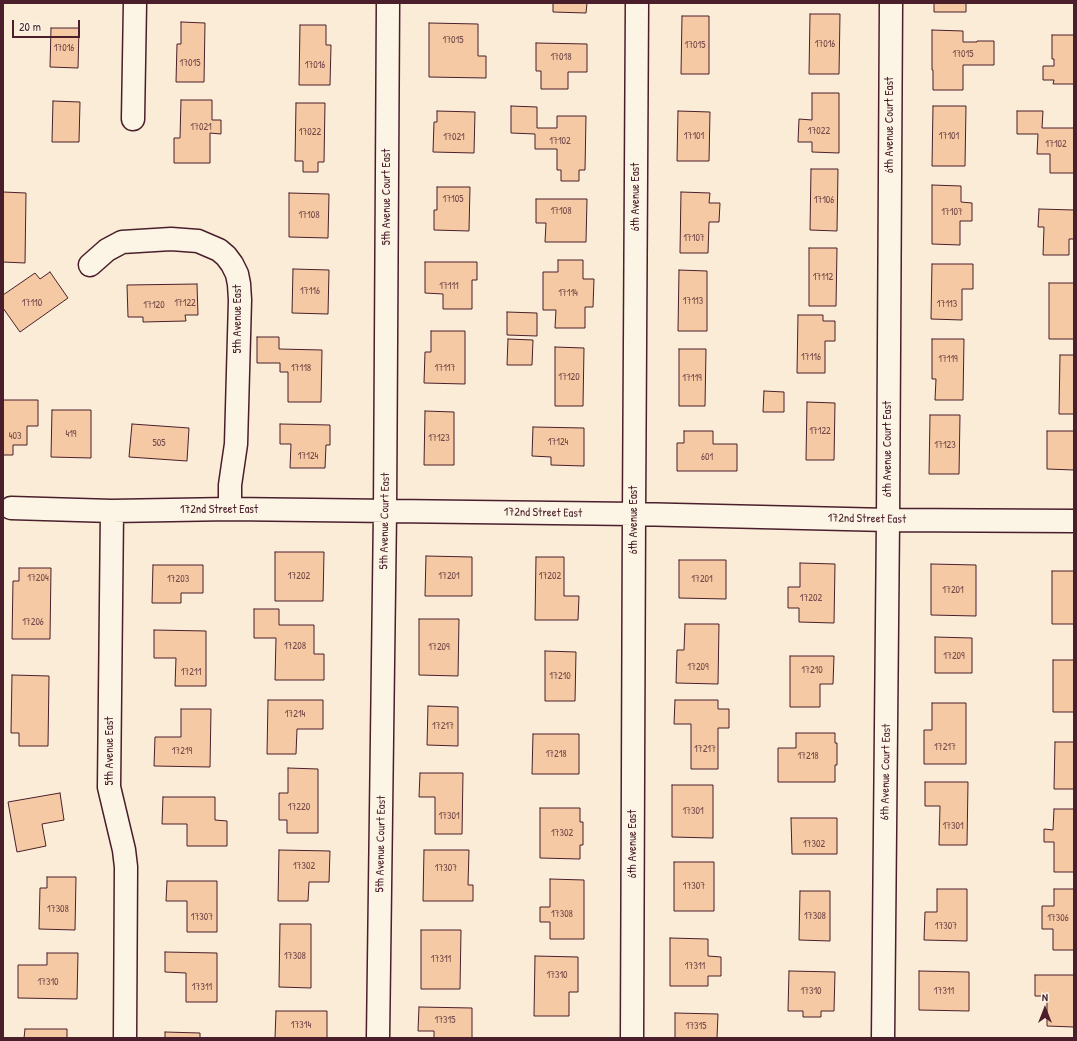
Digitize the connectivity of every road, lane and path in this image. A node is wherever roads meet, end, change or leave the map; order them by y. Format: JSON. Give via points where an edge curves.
{"nodes":[{"id":1,"x":135,"y":3,"type":"edge"},
{"id":2,"x":388,"y":3,"type":"edge"},
{"id":3,"x":637,"y":3,"type":"edge"},
{"id":4,"x":891,"y":3,"type":"edge"},
{"id":5,"x":133,"y":119,"type":"dead end"},
{"id":6,"x":90,"y":265,"type":"dead end"},
{"id":7,"x":11,"y":508,"type":"dead end"},
{"id":8,"x":230,"y":509,"type":"junction"},
{"id":9,"x":112,"y":511,"type":"junction"},
{"id":10,"x":385,"y":512,"type":"junction"},
{"id":11,"x":634,"y":514,"type":"junction"},
{"id":12,"x":888,"y":520,"type":"junction"},
{"id":13,"x":1074,"y":521,"type":"edge"},
{"id":14,"x":125,"y":1038,"type":"edge"},
{"id":15,"x":378,"y":1038,"type":"edge"},
{"id":16,"x":632,"y":1038,"type":"edge"},
{"id":17,"x":883,"y":1038,"type":"edge"}],
"edges":[{"from":1,"to":5,"type":"street"},
{"from":2,"to":10,"type":"street","name":"5th Avenue Court East"},
{"from":3,"to":11,"type":"street","name":"6th Avenue East"},
{"from":4,"to":12,"type":"street","name":"6th Avenue Court East"},
{"from":6,"to":8,"type":"street","name":"5th Avenue East","via":[[107,250],[122,242],[171,239],[198,240],[219,250],[232,264],[237,274],[240,300],[236,444],[230,485]]},
{"from":7,"to":9,"type":"street","name":"172nd Street East"},
{"from":8,"to":9,"type":"street","name":"172nd Street East"},
{"from":8,"to":10,"type":"street","name":"172nd Street East"},
{"from":9,"to":14,"type":"street","name":"5th Avenue East","via":[[109,787],[126,867]]},
{"from":10,"to":11,"type":"street","name":"172nd Street East"},
{"from":10,"to":15,"type":"street","name":"5th Avenue Court East"},
{"from":11,"to":12,"type":"street","name":"172nd Street East"},
{"from":11,"to":16,"type":"street","name":"6th Avenue East"},
{"from":12,"to":13,"type":"street","name":"172nd Street East"},
{"from":12,"to":17,"type":"street","name":"6th Avenue Court East"}]}
